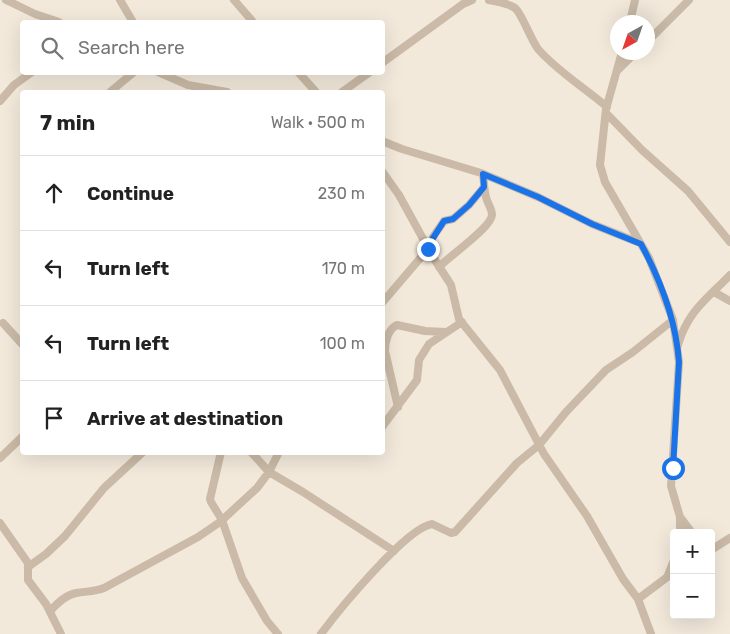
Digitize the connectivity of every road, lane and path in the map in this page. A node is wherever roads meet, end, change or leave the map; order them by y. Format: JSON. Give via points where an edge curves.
{"nodes":[{"id":1,"x":6,"y":0,"type":"edge"},
{"id":2,"x":120,"y":0,"type":"edge"},
{"id":3,"x":234,"y":0,"type":"edge"},
{"id":4,"x":472,"y":0,"type":"edge"},
{"id":5,"x":489,"y":0,"type":"edge"},
{"id":6,"x":635,"y":0,"type":"edge"},
{"id":7,"x":688,"y":0,"type":"edge"},
{"id":8,"x":632,"y":15,"type":"edge"},
{"id":9,"x":54,"y":20,"type":"edge"},
{"id":10,"x":132,"y":20,"type":"edge"},
{"id":11,"x":251,"y":20,"type":"edge"},
{"id":12,"x":655,"y":34,"type":"edge"},
{"id":13,"x":620,"y":60,"type":"edge"},
{"id":14,"x":628,"y":60,"type":"edge"},
{"id":15,"x":385,"y":61,"type":"edge"},
{"id":16,"x":617,"y":71,"type":"junction"},
{"id":17,"x":28,"y":75,"type":"edge"},
{"id":18,"x":130,"y":75,"type":"edge"},
{"id":19,"x":166,"y":75,"type":"edge"},
{"id":20,"x":301,"y":75,"type":"edge"},
{"id":21,"x":366,"y":75,"type":"edge"},
{"id":22,"x":112,"y":90,"type":"edge"},
{"id":23,"x":216,"y":90,"type":"edge"},
{"id":24,"x":314,"y":90,"type":"edge"},
{"id":25,"x":345,"y":90,"type":"edge"},
{"id":26,"x":0,"y":101,"type":"edge"},
{"id":27,"x":607,"y":110,"type":"junction"},
{"id":28,"x":385,"y":142,"type":"edge"},
{"id":29,"x":483,"y":174,"type":"junction"},
{"id":30,"x":385,"y":175,"type":"edge"},
{"id":31,"x":484,"y":187,"type":"junction"},
{"id":32,"x":730,"y":241,"type":"edge"},
{"id":33,"x":641,"y":244,"type":"junction"},
{"id":34,"x":428,"y":249,"type":"junction"},
{"id":35,"x":439,"y":266,"type":"junction"},
{"id":36,"x":730,"y":275,"type":"edge"},
{"id":37,"x":714,"y":292,"type":"junction"},
{"id":38,"x":385,"y":299,"type":"edge"},
{"id":39,"x":730,"y":301,"type":"edge"},
{"id":40,"x":673,"y":320,"type":"junction"},
{"id":41,"x":462,"y":322,"type":"junction"},
{"id":42,"x":3,"y":323,"type":"dead end"},
{"id":43,"x":446,"y":332,"type":"junction"},
{"id":44,"x":20,"y":342,"type":"edge"},
{"id":45,"x":678,"y":347,"type":"junction"},
{"id":46,"x":398,"y":408,"type":"junction"},
{"id":47,"x":385,"y":423,"type":"edge"},
{"id":48,"x":20,"y":439,"type":"edge"},
{"id":49,"x":539,"y":445,"type":"junction"},
{"id":50,"x":136,"y":455,"type":"edge"},
{"id":51,"x":220,"y":455,"type":"edge"},
{"id":52,"x":254,"y":455,"type":"edge"},
{"id":53,"x":278,"y":455,"type":"edge"},
{"id":54,"x":0,"y":458,"type":"edge"},
{"id":55,"x":269,"y":472,"type":"junction"},
{"id":56,"x":680,"y":517,"type":"junction"},
{"id":57,"x":222,"y":520,"type":"junction"},
{"id":58,"x":0,"y":523,"type":"edge"},
{"id":59,"x":680,"y":529,"type":"edge"},
{"id":60,"x":689,"y":529,"type":"edge"},
{"id":61,"x":730,"y":538,"type":"edge"},
{"id":62,"x":715,"y":547,"type":"edge"},
{"id":63,"x":394,"y":551,"type":"junction"},
{"id":64,"x":28,"y":567,"type":"junction"},
{"id":65,"x":670,"y":575,"type":"edge"},
{"id":66,"x":638,"y":599,"type":"junction"},
{"id":67,"x":50,"y":611,"type":"junction"},
{"id":68,"x":61,"y":634,"type":"edge"},
{"id":69,"x":276,"y":634,"type":"edge"},
{"id":70,"x":321,"y":634,"type":"edge"},
{"id":71,"x":651,"y":634,"type":"edge"}],
"edges":[{"from":1,"to":9,"type":"street"},
{"from":2,"to":10,"type":"street"},
{"from":3,"to":11,"type":"street"},
{"from":4,"to":15,"type":"street"},
{"from":5,"to":27,"type":"street","via":[[516,9],[542,52]]},
{"from":6,"to":8,"type":"street"},
{"from":7,"to":12,"type":"street"},
{"from":13,"to":16,"type":"street"},
{"from":14,"to":16,"type":"street"},
{"from":16,"to":27,"type":"street"},
{"from":17,"to":26,"type":"street"},
{"from":18,"to":22,"type":"street"},
{"from":19,"to":23,"type":"street","via":[[188,85]]},
{"from":20,"to":24,"type":"street"},
{"from":21,"to":25,"type":"street"},
{"from":27,"to":32,"type":"street","via":[[642,150],[688,191]]},
{"from":27,"to":33,"type":"street","via":[[600,165],[602,174]]},
{"from":28,"to":29,"type":"street"},
{"from":29,"to":31,"type":"street"},
{"from":29,"to":33,"type":"street"},
{"from":30,"to":34,"type":"street"},
{"from":31,"to":34,"type":"street","via":[[453,219],[444,221]]},
{"from":31,"to":35,"type":"street","via":[[492,215],[489,222]]},
{"from":33,"to":40,"type":"street"},
{"from":34,"to":35,"type":"street"},
{"from":34,"to":38,"type":"street"},
{"from":35,"to":41,"type":"street","via":[[454,291],[457,314]]},
{"from":36,"to":37,"type":"street"},
{"from":37,"to":39,"type":"street"},
{"from":37,"to":45,"type":"street","via":[[686,322]]},
{"from":40,"to":45,"type":"street"},
{"from":40,"to":49,"type":"street","via":[[606,370]]},
{"from":41,"to":43,"type":"street"},
{"from":41,"to":49,"type":"street","via":[[500,370]]},
{"from":42,"to":44,"type":"street"},
{"from":43,"to":46,"type":"street","via":[[422,353],[417,380]]},
{"from":43,"to":46,"type":"street","via":[[397,325],[391,328],[385,351]]},
{"from":45,"to":56,"type":"street","via":[[671,486]]},
{"from":46,"to":47,"type":"street"},
{"from":48,"to":54,"type":"street"},
{"from":49,"to":63,"type":"street","via":[[517,463],[455,532],[428,525]]},
{"from":49,"to":66,"type":"street"},
{"from":50,"to":64,"type":"street","via":[[65,536]]},
{"from":51,"to":57,"type":"street","via":[[210,499]]},
{"from":52,"to":55,"type":"street"},
{"from":53,"to":55,"type":"street"},
{"from":55,"to":57,"type":"street","via":[[250,496]]},
{"from":55,"to":63,"type":"street"},
{"from":56,"to":59,"type":"street"},
{"from":56,"to":60,"type":"street"},
{"from":57,"to":67,"type":"street","via":[[198,537],[104,588],[64,598]]},
{"from":57,"to":69,"type":"street","via":[[242,578]]},
{"from":58,"to":64,"type":"street"},
{"from":61,"to":62,"type":"street"},
{"from":63,"to":70,"type":"street","via":[[336,613]]},
{"from":64,"to":67,"type":"street","via":[[28,580]]},
{"from":65,"to":66,"type":"street"},
{"from":66,"to":71,"type":"street"},
{"from":67,"to":68,"type":"street"}]}
